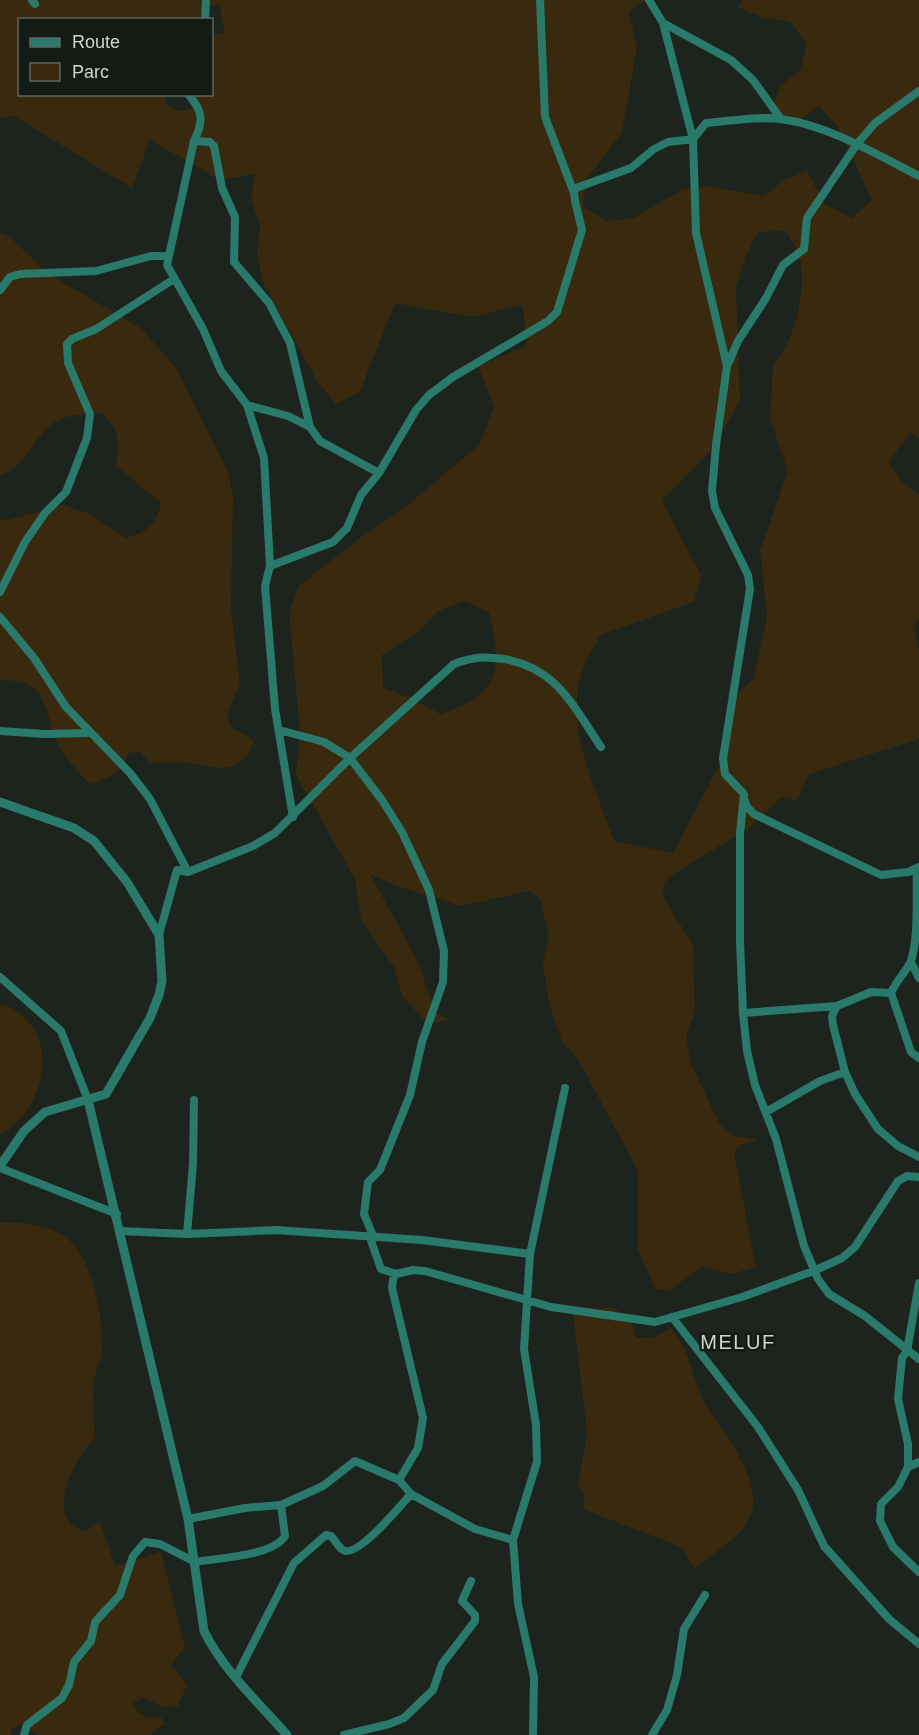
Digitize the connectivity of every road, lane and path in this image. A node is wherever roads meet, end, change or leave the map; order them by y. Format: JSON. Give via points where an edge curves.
{"nodes":[{"id":1,"x":206,"y":0,"type":"edge"},
{"id":2,"x":540,"y":0,"type":"edge"},
{"id":3,"x":649,"y":0,"type":"edge"},
{"id":4,"x":205,"y":18,"type":"edge"},
{"id":5,"x":663,"y":22,"type":"junction"},
{"id":6,"x":677,"y":30,"type":"junction"},
{"id":7,"x":672,"y":49,"type":"junction"},
{"id":8,"x":919,"y":92,"type":"edge"},
{"id":9,"x":190,"y":96,"type":"edge"},
{"id":10,"x":781,"y":119,"type":"junction"},
{"id":11,"x":693,"y":139,"type":"junction"},
{"id":12,"x":194,"y":141,"type":"junction"},
{"id":13,"x":857,"y":144,"type":"junction"},
{"id":14,"x":919,"y":176,"type":"edge"},
{"id":15,"x":574,"y":193,"type":"junction"},
{"id":16,"x":168,"y":256,"type":"junction"},
{"id":17,"x":174,"y":279,"type":"junction"},
{"id":18,"x":0,"y":290,"type":"edge"},
{"id":19,"x":727,"y":366,"type":"junction"},
{"id":20,"x":247,"y":405,"type":"junction"},
{"id":21,"x":310,"y":428,"type":"junction"},
{"id":22,"x":380,"y":473,"type":"junction"},
{"id":23,"x":270,"y":566,"type":"junction"},
{"id":24,"x":0,"y":592,"type":"edge"},
{"id":25,"x":0,"y":617,"type":"edge"},
{"id":26,"x":0,"y":730,"type":"edge"},
{"id":27,"x":279,"y":730,"type":"junction"},
{"id":28,"x":89,"y":733,"type":"junction"},
{"id":29,"x":601,"y":747,"type":"dead end"},
{"id":30,"x":350,"y":758,"type":"junction"},
{"id":31,"x":744,"y":794,"type":"junction"},
{"id":32,"x":0,"y":802,"type":"edge"},
{"id":33,"x":293,"y":817,"type":"junction"},
{"id":34,"x":918,"y":868,"type":"edge"},
{"id":35,"x":188,"y":872,"type":"junction"},
{"id":36,"x":917,"y":930,"type":"edge"},
{"id":37,"x":159,"y":935,"type":"junction"},
{"id":38,"x":911,"y":962,"type":"junction"},
{"id":39,"x":0,"y":977,"type":"edge"},
{"id":40,"x":919,"y":978,"type":"edge"},
{"id":41,"x":891,"y":993,"type":"junction"},
{"id":42,"x":837,"y":1006,"type":"junction"},
{"id":43,"x":743,"y":1013,"type":"junction"},
{"id":44,"x":919,"y":1059,"type":"edge"},
{"id":45,"x":845,"y":1072,"type":"junction"},
{"id":46,"x":565,"y":1088,"type":"dead end"},
{"id":47,"x":88,"y":1100,"type":"junction"},
{"id":48,"x":194,"y":1100,"type":"dead end"},
{"id":49,"x":766,"y":1112,"type":"junction"},
{"id":50,"x":919,"y":1158,"type":"edge"},
{"id":51,"x":0,"y":1167,"type":"edge"},
{"id":52,"x":919,"y":1176,"type":"edge"},
{"id":53,"x":117,"y":1214,"type":"junction"},
{"id":54,"x":122,"y":1231,"type":"junction"},
{"id":55,"x":187,"y":1234,"type":"junction"},
{"id":56,"x":372,"y":1238,"type":"junction"},
{"id":57,"x":530,"y":1254,"type":"junction"},
{"id":58,"x":816,"y":1270,"type":"junction"},
{"id":59,"x":394,"y":1273,"type":"junction"},
{"id":60,"x":919,"y":1283,"type":"edge"},
{"id":61,"x":527,"y":1300,"type":"junction"},
{"id":62,"x":672,"y":1317,"type":"junction"},
{"id":63,"x":908,"y":1351,"type":"junction"},
{"id":64,"x":919,"y":1359,"type":"edge"},
{"id":65,"x":919,"y":1462,"type":"edge"},
{"id":66,"x":908,"y":1467,"type":"junction"},
{"id":67,"x":399,"y":1480,"type":"junction"},
{"id":68,"x":411,"y":1494,"type":"junction"},
{"id":69,"x":281,"y":1505,"type":"junction"},
{"id":70,"x":188,"y":1519,"type":"junction"},
{"id":71,"x":513,"y":1540,"type":"junction"},
{"id":72,"x":194,"y":1561,"type":"junction"},
{"id":73,"x":919,"y":1572,"type":"edge"},
{"id":74,"x":471,"y":1581,"type":"dead end"},
{"id":75,"x":705,"y":1595,"type":"dead end"},
{"id":76,"x":919,"y":1644,"type":"edge"},
{"id":77,"x":236,"y":1677,"type":"junction"},
{"id":78,"x":24,"y":1735,"type":"edge"},
{"id":79,"x":287,"y":1735,"type":"edge"},
{"id":80,"x":344,"y":1735,"type":"edge"},
{"id":81,"x":533,"y":1735,"type":"edge"},
{"id":82,"x":652,"y":1735,"type":"edge"}],
"edges":[{"from":1,"to":4,"type":"street"},
{"from":2,"to":15,"type":"street","via":[[545,117]]},
{"from":3,"to":5,"type":"street"},
{"from":5,"to":6,"type":"street"},
{"from":5,"to":7,"type":"street"},
{"from":6,"to":7,"type":"street"},
{"from":6,"to":10,"type":"street","via":[[731,60],[753,80]]},
{"from":7,"to":11,"type":"street"},
{"from":8,"to":13,"type":"street","via":[[875,123]]},
{"from":9,"to":12,"type":"street","via":[[202,116]]},
{"from":10,"to":11,"type":"street","via":[[706,123]]},
{"from":10,"to":13,"type":"street"},
{"from":11,"to":15,"type":"street","via":[[668,142],[630,168],[584,184]]},
{"from":11,"to":19,"type":"street","via":[[696,233]]},
{"from":12,"to":16,"type":"street"},
{"from":12,"to":21,"type":"street","via":[[214,146],[222,188],[235,217],[234,262],[269,303],[290,343]]},
{"from":13,"to":14,"type":"street"},
{"from":13,"to":19,"type":"street","via":[[807,218],[804,249],[783,265]]},
{"from":15,"to":22,"type":"street","via":[[582,230],[556,312],[548,321],[429,395]]},
{"from":16,"to":17,"type":"street","via":[[167,265]]},
{"from":16,"to":18,"type":"street","via":[[151,256],[96,271],[20,273],[10,277]]},
{"from":17,"to":20,"type":"street","via":[[221,371]]},
{"from":17,"to":24,"type":"street","via":[[67,344],[68,363],[90,414],[87,438],[66,492],[25,542]]},
{"from":19,"to":31,"type":"street","via":[[712,490],[722,525],[748,575],[750,589],[723,758],[725,774]]},
{"from":20,"to":21,"type":"street","via":[[275,411]]},
{"from":20,"to":23,"type":"street","via":[[264,458]]},
{"from":21,"to":22,"type":"street","via":[[320,441]]},
{"from":22,"to":23,"type":"street","via":[[361,495],[342,536]]},
{"from":23,"to":27,"type":"street","via":[[265,586]]},
{"from":25,"to":28,"type":"street"},
{"from":26,"to":28,"type":"street"},
{"from":27,"to":30,"type":"street","via":[[324,742]]},
{"from":27,"to":33,"type":"street"},
{"from":28,"to":35,"type":"street","via":[[150,799]]},
{"from":29,"to":30,"type":"street","via":[[563,692],[541,670],[526,663],[474,656],[444,672]]},
{"from":30,"to":33,"type":"street"},
{"from":30,"to":56,"type":"street","via":[[382,800],[419,866],[444,951],[443,982],[422,1042],[410,1095],[380,1170],[368,1182],[364,1214]]},
{"from":31,"to":34,"type":"street","via":[[747,807],[754,814],[882,875]]},
{"from":31,"to":43,"type":"street","via":[[740,834]]},
{"from":32,"to":37,"type":"street","via":[[74,828],[94,841],[127,882]]},
{"from":33,"to":35,"type":"street","via":[[259,843]]},
{"from":34,"to":36,"type":"street"},
{"from":35,"to":37,"type":"street","via":[[177,870]]},
{"from":36,"to":38,"type":"street"},
{"from":37,"to":47,"type":"street","via":[[162,981],[150,1018],[106,1094]]},
{"from":38,"to":40,"type":"street"},
{"from":38,"to":41,"type":"street"},
{"from":39,"to":47,"type":"street","via":[[62,1031]]},
{"from":41,"to":42,"type":"street","via":[[871,992]]},
{"from":41,"to":44,"type":"street","via":[[911,1052]]},
{"from":42,"to":43,"type":"street"},
{"from":42,"to":45,"type":"street","via":[[831,1019]]},
{"from":43,"to":49,"type":"street","via":[[750,1062]]},
{"from":45,"to":49,"type":"street","via":[[820,1081]]},
{"from":45,"to":50,"type":"street","via":[[878,1129]]},
{"from":46,"to":57,"type":"street"},
{"from":47,"to":51,"type":"street","via":[[53,1108],[36,1118]]},
{"from":47,"to":53,"type":"street"},
{"from":48,"to":55,"type":"street","via":[[194,1164]]},
{"from":49,"to":58,"type":"street","via":[[804,1246]]},
{"from":51,"to":53,"type":"street"},
{"from":52,"to":58,"type":"street","via":[[907,1176],[898,1182],[855,1247]]},
{"from":53,"to":54,"type":"street"},
{"from":54,"to":55,"type":"street"},
{"from":54,"to":70,"type":"street"},
{"from":55,"to":56,"type":"street","via":[[276,1230]]},
{"from":56,"to":57,"type":"street","via":[[422,1240]]},
{"from":56,"to":59,"type":"street","via":[[381,1269]]},
{"from":57,"to":61,"type":"street"},
{"from":58,"to":62,"type":"street"},
{"from":58,"to":63,"type":"street","via":[[829,1294],[865,1316]]},
{"from":59,"to":61,"type":"street","via":[[425,1271]]},
{"from":59,"to":67,"type":"street","via":[[392,1288],[423,1418],[418,1448]]},
{"from":60,"to":63,"type":"street"},
{"from":61,"to":62,"type":"street","via":[[647,1323]]},
{"from":61,"to":71,"type":"street","via":[[524,1349],[536,1425],[537,1462]]},
{"from":62,"to":76,"type":"street","via":[[758,1427],[798,1490],[824,1546],[889,1619]]},
{"from":63,"to":64,"type":"street"},
{"from":63,"to":66,"type":"street","via":[[902,1358],[898,1399],[908,1444]]},
{"from":65,"to":66,"type":"street"},
{"from":66,"to":73,"type":"street","via":[[898,1487],[881,1504],[880,1521],[893,1547]]},
{"from":67,"to":68,"type":"street"},
{"from":67,"to":69,"type":"street","via":[[356,1461],[323,1486]]},
{"from":68,"to":71,"type":"street","via":[[476,1529]]},
{"from":68,"to":77,"type":"street","via":[[361,1547],[348,1552],[326,1535],[302,1555],[286,1578]]},
{"from":69,"to":70,"type":"street"},
{"from":69,"to":72,"type":"street","via":[[285,1536],[279,1544]]},
{"from":70,"to":72,"type":"street"},
{"from":71,"to":81,"type":"street","via":[[518,1604],[534,1677]]},
{"from":72,"to":77,"type":"street","via":[[204,1631]]},
{"from":72,"to":78,"type":"street","via":[[160,1544],[145,1542],[140,1547],[120,1595],[95,1622],[91,1641],[74,1662],[62,1698],[27,1725]]},
{"from":74,"to":80,"type":"street","via":[[462,1601],[475,1615],[475,1621],[442,1664],[433,1690],[399,1721]]},
{"from":75,"to":82,"type":"street","via":[[684,1629],[667,1710]]},
{"from":77,"to":79,"type":"street"}]}
